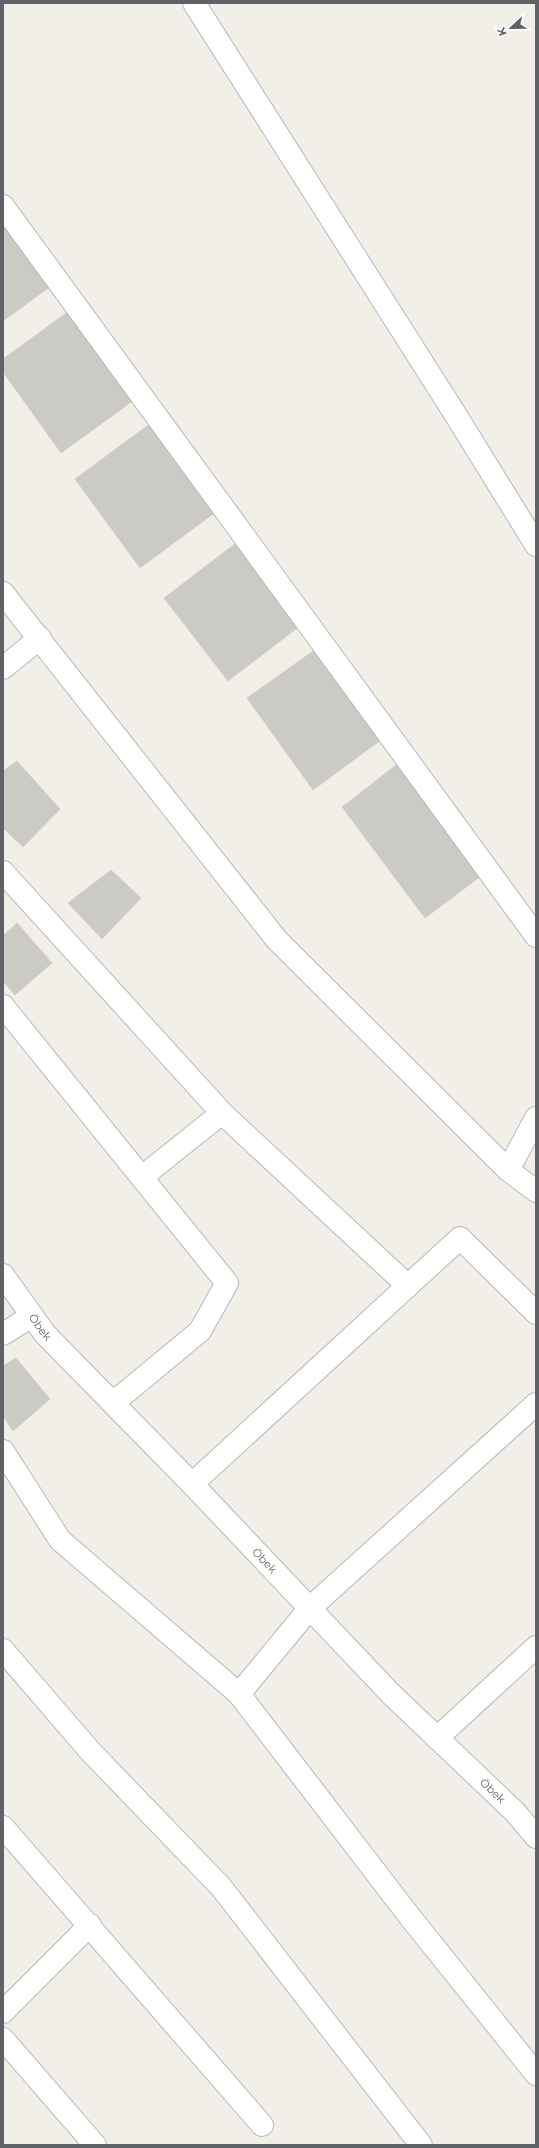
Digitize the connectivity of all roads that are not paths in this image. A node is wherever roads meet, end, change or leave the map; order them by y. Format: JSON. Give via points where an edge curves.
{"nodes":[{"id":1,"x":194,"y":3,"type":"edge"},
{"id":2,"x":3,"y":206,"type":"edge"},
{"id":3,"x":536,"y":545,"type":"edge"},
{"id":4,"x":3,"y":593,"type":"edge"},
{"id":5,"x":40,"y":638,"type":"junction"},
{"id":6,"x":3,"y":668,"type":"edge"},
{"id":7,"x":3,"y":872,"type":"edge"},
{"id":8,"x":536,"y":936,"type":"edge"},
{"id":9,"x":3,"y":1006,"type":"edge"},
{"id":10,"x":222,"y":1113,"type":"junction"},
{"id":11,"x":536,"y":1118,"type":"edge"},
{"id":12,"x":508,"y":1170,"type":"junction"},
{"id":13,"x":142,"y":1177,"type":"junction"},
{"id":14,"x":536,"y":1191,"type":"edge"},
{"id":15,"x":3,"y":1275,"type":"edge"},
{"id":16,"x":408,"y":1286,"type":"junction"},
{"id":17,"x":536,"y":1313,"type":"edge"},
{"id":18,"x":32,"y":1316,"type":"junction"},
{"id":19,"x":3,"y":1334,"type":"edge"},
{"id":20,"x":113,"y":1403,"type":"junction"},
{"id":21,"x":536,"y":1404,"type":"edge"},
{"id":22,"x":3,"y":1451,"type":"edge"},
{"id":23,"x":192,"y":1484,"type":"junction"},
{"id":24,"x":310,"y":1608,"type":"junction"},
{"id":25,"x":536,"y":1647,"type":"edge"},
{"id":26,"x":3,"y":1650,"type":"edge"},
{"id":27,"x":239,"y":1694,"type":"junction"},
{"id":28,"x":437,"y":1738,"type":"junction"},
{"id":29,"x":3,"y":1827,"type":"edge"},
{"id":30,"x":536,"y":1838,"type":"edge"},
{"id":31,"x":90,"y":1925,"type":"junction"},
{"id":32,"x":3,"y":2012,"type":"edge"},
{"id":33,"x":3,"y":2039,"type":"edge"},
{"id":34,"x":536,"y":2074,"type":"edge"},
{"id":35,"x":262,"y":2125,"type":"dead end"},
{"id":36,"x":95,"y":2145,"type":"edge"},
{"id":37,"x":421,"y":2145,"type":"edge"}],
"edges":[{"from":1,"to":3,"type":"street"},
{"from":2,"to":8,"type":"street"},
{"from":4,"to":5,"type":"street"},
{"from":5,"to":6,"type":"street"},
{"from":5,"to":12,"type":"street","via":[[277,940]]},
{"from":7,"to":10,"type":"street"},
{"from":9,"to":13,"type":"street"},
{"from":10,"to":13,"type":"street"},
{"from":10,"to":16,"type":"street"},
{"from":11,"to":12,"type":"street"},
{"from":12,"to":14,"type":"street"},
{"from":13,"to":20,"type":"street","via":[[228,1283],[200,1331]]},
{"from":15,"to":18,"type":"street","name":"Öbek"},
{"from":16,"to":17,"type":"street","via":[[460,1238]]},
{"from":16,"to":23,"type":"street"},
{"from":18,"to":19,"type":"street"},
{"from":18,"to":20,"type":"street","name":"Öbek","via":[[44,1334]]},
{"from":20,"to":23,"type":"street","name":"Öbek"},
{"from":21,"to":24,"type":"street"},
{"from":22,"to":27,"type":"street","via":[[60,1540]]},
{"from":23,"to":24,"type":"street","name":"Öbek"},
{"from":24,"to":27,"type":"street"},
{"from":24,"to":28,"type":"street","name":"Öbek","via":[[391,1694]]},
{"from":25,"to":28,"type":"street"},
{"from":26,"to":37,"type":"street","via":[[90,1751],[221,1887]]},
{"from":27,"to":34,"type":"street","via":[[410,1917]]},
{"from":28,"to":30,"type":"street","name":"Öbek","via":[[515,1812]]},
{"from":29,"to":31,"type":"street"},
{"from":31,"to":32,"type":"street"},
{"from":31,"to":35,"type":"street"},
{"from":33,"to":36,"type":"street"}]}
